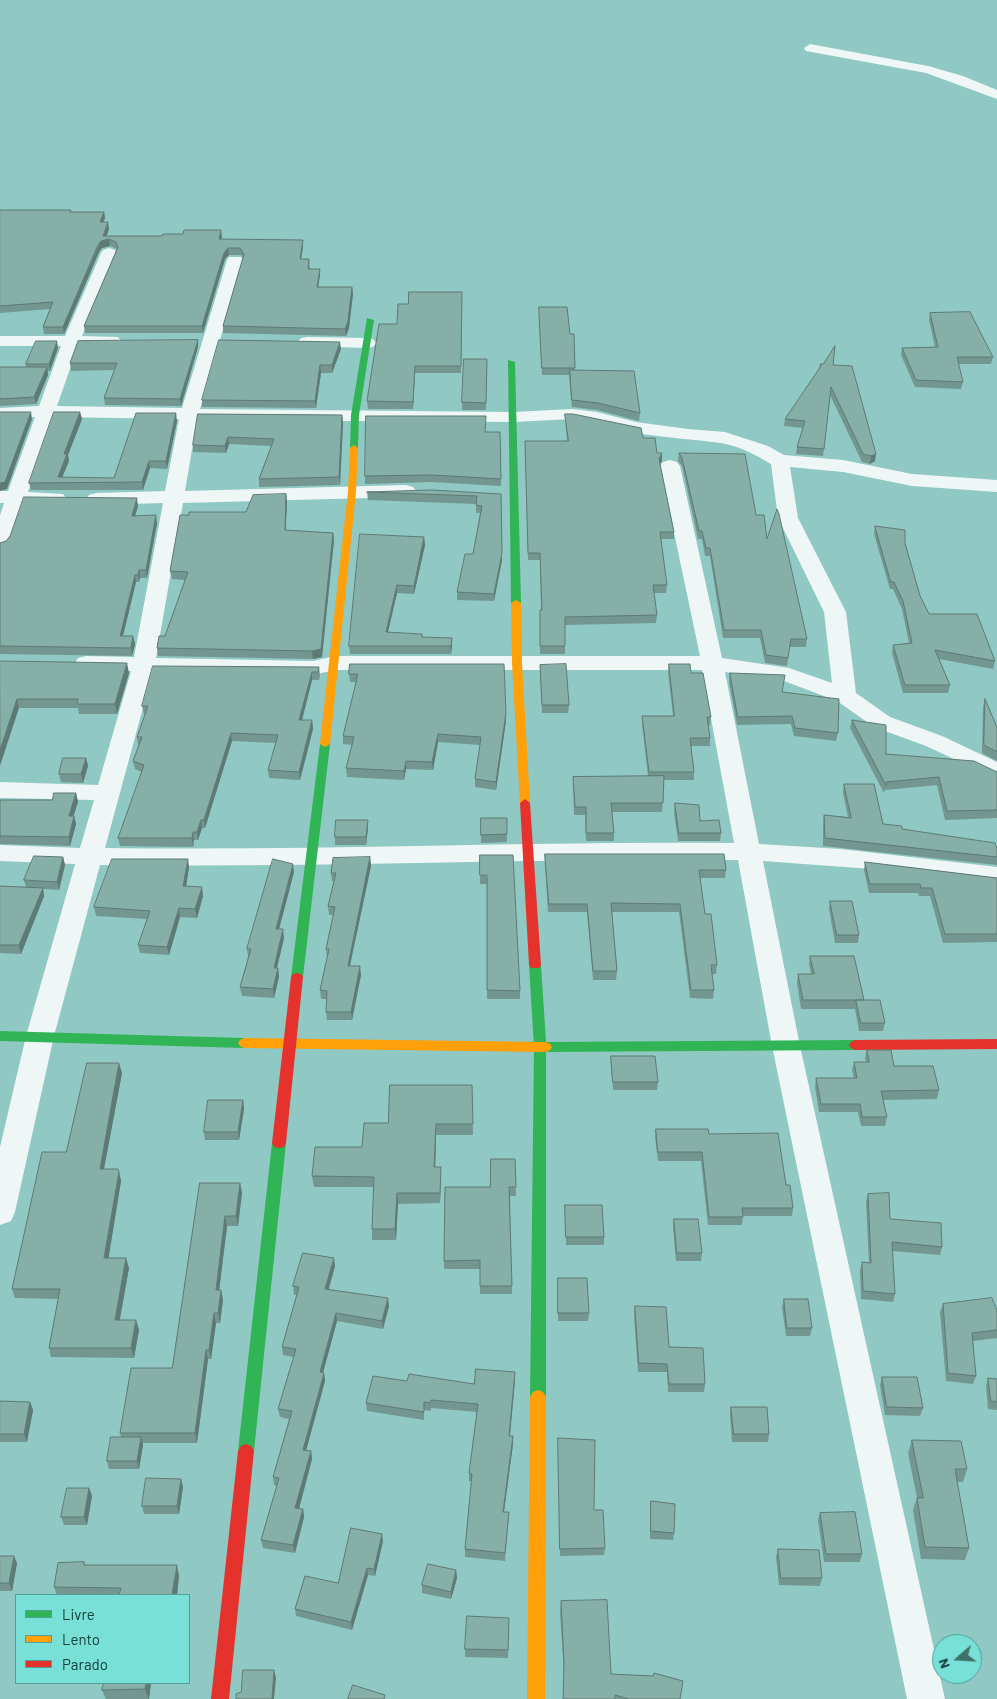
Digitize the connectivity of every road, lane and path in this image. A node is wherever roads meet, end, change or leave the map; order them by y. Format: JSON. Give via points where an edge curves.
{"nodes":[{"id":1,"x":810,"y":48,"type":"dead end"},
{"id":2,"x":997,"y":95,"type":"edge"},
{"id":3,"x":109,"y":253,"type":"dead end"},
{"id":4,"x":235,"y":260,"type":"dead end"},
{"id":5,"x":370,"y":320,"type":"dead end"},
{"id":6,"x":0,"y":341,"type":"edge"},
{"id":7,"x":71,"y":341,"type":"junction"},
{"id":8,"x":127,"y":341,"type":"edge"},
{"id":9,"x":289,"y":342,"type":"edge"},
{"id":10,"x":367,"y":343,"type":"junction"},
{"id":11,"x":511,"y":362,"type":"dead end"},
{"id":12,"x":46,"y":411,"type":"junction"},
{"id":13,"x":0,"y":413,"type":"edge"},
{"id":14,"x":189,"y":414,"type":"junction"},
{"id":15,"x":355,"y":415,"type":"junction"},
{"id":16,"x":513,"y":417,"type":"junction"},
{"id":17,"x":780,"y":462,"type":"junction"},
{"id":18,"x":670,"y":466,"type":"dead end"},
{"id":19,"x":997,"y":486,"type":"edge"},
{"id":20,"x":423,"y":491,"type":"edge"},
{"id":21,"x":352,"y":492,"type":"junction"},
{"id":22,"x":174,"y":497,"type":"junction"},
{"id":23,"x":8,"y":498,"type":"edge"},
{"id":24,"x":0,"y":543,"type":"edge"},
{"id":25,"x":712,"y":662,"type":"junction"},
{"id":26,"x":67,"y":663,"type":"edge"},
{"id":27,"x":144,"y":663,"type":"junction"},
{"id":28,"x":335,"y":663,"type":"junction"},
{"id":29,"x":517,"y":663,"type":"junction"},
{"id":30,"x":845,"y":696,"type":"junction"},
{"id":31,"x":997,"y":771,"type":"edge"},
{"id":32,"x":0,"y":790,"type":"edge"},
{"id":33,"x":108,"y":793,"type":"junction"},
{"id":34,"x":528,"y":852,"type":"junction"},
{"id":35,"x":749,"y":852,"type":"junction"},
{"id":36,"x":0,"y":853,"type":"edge"},
{"id":37,"x":312,"y":856,"type":"junction"},
{"id":38,"x":90,"y":858,"type":"junction"},
{"id":39,"x":997,"y":876,"type":"edge"},
{"id":40,"x":0,"y":1036,"type":"edge"},
{"id":41,"x":40,"y":1036,"type":"junction"},
{"id":42,"x":997,"y":1044,"type":"edge"},
{"id":43,"x":289,"y":1045,"type":"junction"},
{"id":44,"x":786,"y":1046,"type":"junction"},
{"id":45,"x":540,"y":1047,"type":"junction"},
{"id":46,"x":0,"y":1212,"type":"edge"},
{"id":47,"x":220,"y":1699,"type":"edge"},
{"id":48,"x":536,"y":1699,"type":"edge"},
{"id":49,"x":926,"y":1699,"type":"edge"}],
"edges":[{"from":1,"to":2,"type":"street","via":[[928,70]]},
{"from":3,"to":7,"type":"street"},
{"from":4,"to":14,"type":"street"},
{"from":5,"to":10,"type":"street"},
{"from":6,"to":7,"type":"street"},
{"from":7,"to":8,"type":"street"},
{"from":7,"to":12,"type":"street"},
{"from":9,"to":10,"type":"street"},
{"from":10,"to":15,"type":"street"},
{"from":11,"to":16,"type":"street"},
{"from":12,"to":13,"type":"street"},
{"from":12,"to":14,"type":"street"},
{"from":12,"to":23,"type":"street"},
{"from":14,"to":15,"type":"street"},
{"from":14,"to":22,"type":"street"},
{"from":15,"to":16,"type":"street"},
{"from":15,"to":21,"type":"street"},
{"from":16,"to":17,"type":"street","via":[[597,416],[636,427],[725,438],[761,450]]},
{"from":16,"to":29,"type":"street","via":[[505,495]]},
{"from":17,"to":19,"type":"street","via":[[843,466],[912,480]]},
{"from":17,"to":30,"type":"street","via":[[788,518],[835,612]]},
{"from":18,"to":25,"type":"street"},
{"from":20,"to":21,"type":"street"},
{"from":21,"to":22,"type":"street"},
{"from":21,"to":28,"type":"street"},
{"from":22,"to":23,"type":"street"},
{"from":22,"to":27,"type":"street"},
{"from":23,"to":24,"type":"street"},
{"from":25,"to":29,"type":"street"},
{"from":25,"to":30,"type":"street","via":[[790,675]]},
{"from":25,"to":35,"type":"street"},
{"from":26,"to":27,"type":"street"},
{"from":27,"to":28,"type":"street","via":[[313,668]]},
{"from":27,"to":33,"type":"street"},
{"from":28,"to":29,"type":"street"},
{"from":28,"to":37,"type":"street"},
{"from":29,"to":34,"type":"street"},
{"from":30,"to":31,"type":"street","via":[[882,722],[934,741]]},
{"from":32,"to":33,"type":"street"},
{"from":33,"to":38,"type":"street"},
{"from":34,"to":35,"type":"street"},
{"from":34,"to":37,"type":"street"},
{"from":34,"to":45,"type":"street"},
{"from":35,"to":39,"type":"street","via":[[869,859]]},
{"from":35,"to":44,"type":"street"},
{"from":36,"to":38,"type":"street"},
{"from":37,"to":38,"type":"street"},
{"from":37,"to":43,"type":"street"},
{"from":38,"to":41,"type":"street"},
{"from":40,"to":41,"type":"street"},
{"from":41,"to":43,"type":"street"},
{"from":41,"to":46,"type":"street"},
{"from":42,"to":44,"type":"street"},
{"from":43,"to":45,"type":"street"},
{"from":43,"to":47,"type":"street"},
{"from":44,"to":45,"type":"street"},
{"from":44,"to":49,"type":"street"},
{"from":45,"to":48,"type":"street"}]}
